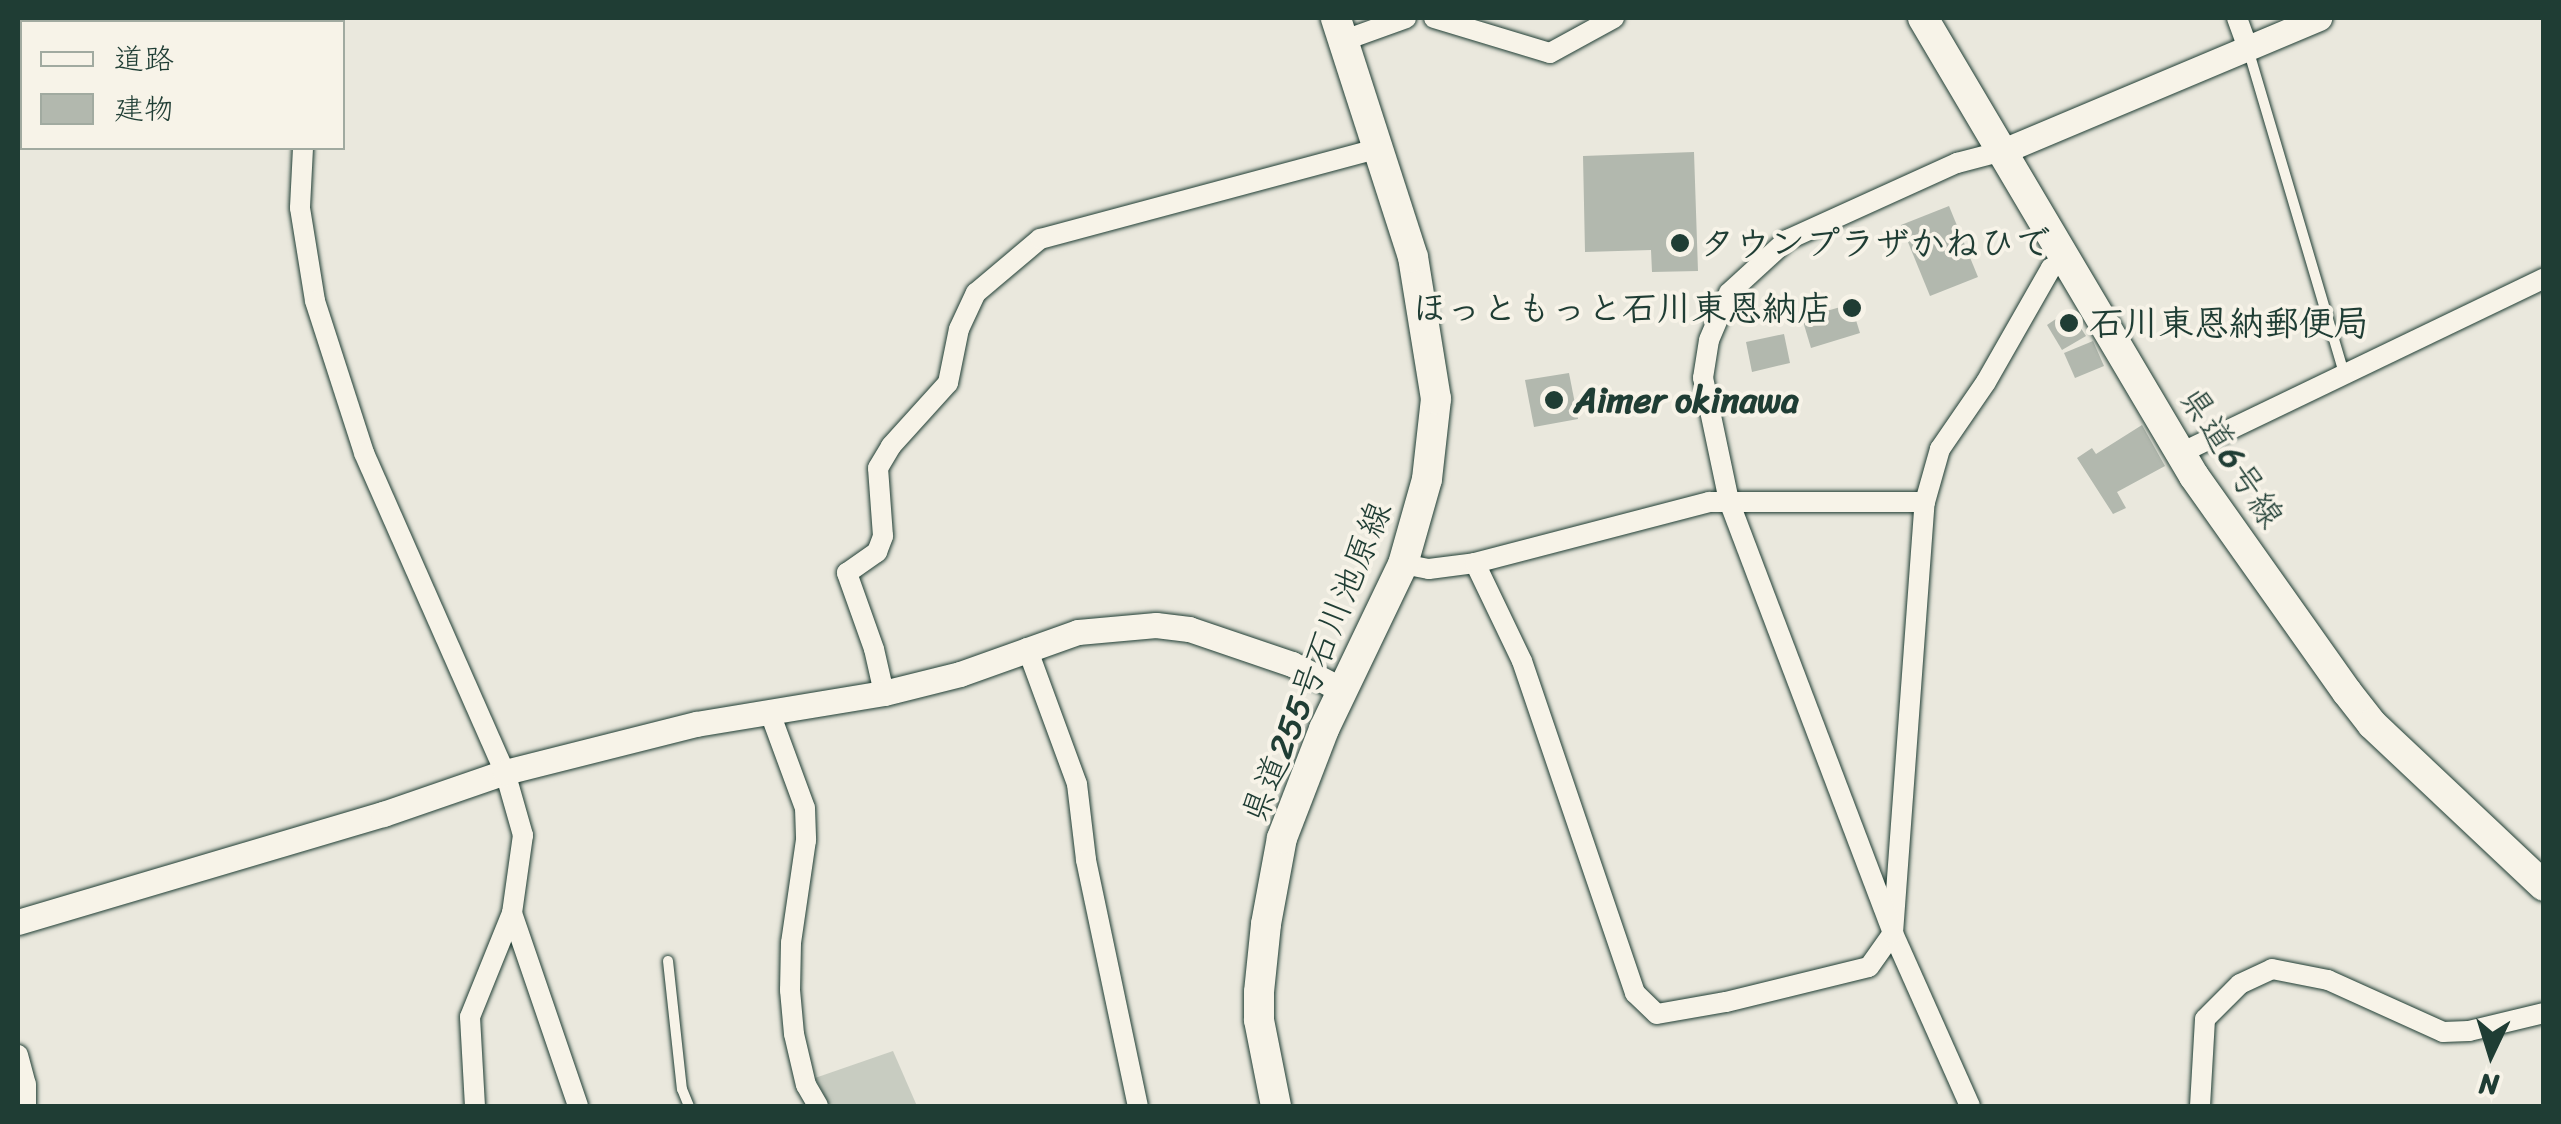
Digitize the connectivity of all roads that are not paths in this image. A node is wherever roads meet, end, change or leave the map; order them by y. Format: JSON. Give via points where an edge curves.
{"nodes":[{"id":1,"x":1406,"y":18,"type":"edge"},
{"id":2,"x":1434,"y":18,"type":"edge"},
{"id":3,"x":1614,"y":18,"type":"edge"},
{"id":4,"x":1923,"y":18,"type":"edge"},
{"id":5,"x":2238,"y":18,"type":"edge"},
{"id":6,"x":2319,"y":18,"type":"edge"},
{"id":7,"x":1340,"y":29,"type":"edge"},
{"id":8,"x":2248,"y":48,"type":"junction"},
{"id":9,"x":1380,"y":148,"type":"junction"},
{"id":10,"x":303,"y":150,"type":"edge"},
{"id":11,"x":2003,"y":151,"type":"junction"},
{"id":12,"x":2068,"y":261,"type":"junction"},
{"id":13,"x":2544,"y":278,"type":"edge"},
{"id":14,"x":2346,"y":376,"type":"junction"},
{"id":15,"x":2181,"y":453,"type":"junction"},
{"id":16,"x":1729,"y":501,"type":"junction"},
{"id":17,"x":1925,"y":502,"type":"junction"},
{"id":18,"x":1475,"y":563,"type":"junction"},
{"id":19,"x":1403,"y":564,"type":"junction"},
{"id":20,"x":1027,"y":648,"type":"junction"},
{"id":21,"x":1342,"y":690,"type":"junction"},
{"id":22,"x":884,"y":694,"type":"junction"},
{"id":23,"x":770,"y":713,"type":"junction"},
{"id":24,"x":505,"y":772,"type":"junction"},
{"id":25,"x":2544,"y":886,"type":"edge"},
{"id":26,"x":512,"y":913,"type":"junction"},
{"id":27,"x":18,"y":922,"type":"edge"},
{"id":28,"x":1893,"y":933,"type":"junction"},
{"id":29,"x":668,"y":961,"type":"dead end"},
{"id":30,"x":2544,"y":1012,"type":"edge"},
{"id":31,"x":18,"y":1055,"type":"edge"},
{"id":32,"x":26,"y":1106,"type":"edge"},
{"id":33,"x":475,"y":1106,"type":"edge"},
{"id":34,"x":578,"y":1106,"type":"edge"},
{"id":35,"x":689,"y":1106,"type":"edge"},
{"id":36,"x":818,"y":1106,"type":"edge"},
{"id":37,"x":1138,"y":1106,"type":"edge"},
{"id":38,"x":1276,"y":1106,"type":"edge"},
{"id":39,"x":1970,"y":1106,"type":"edge"},
{"id":40,"x":2200,"y":1106,"type":"edge"}],
"edges":[{"from":1,"to":7,"type":"street"},
{"from":2,"to":3,"type":"street","via":[[1550,54]]},
{"from":4,"to":11,"type":"main road","name":"県道6号線"},
{"from":5,"to":8,"type":"street"},
{"from":6,"to":8,"type":"street"},
{"from":7,"to":9,"type":"main road","name":"県道255号石川池原線"},
{"from":8,"to":11,"type":"street"},
{"from":8,"to":14,"type":"lane"},
{"from":9,"to":19,"type":"main road","name":"県道255号石川池原線","via":[[1413,257],[1436,399],[1427,479]]},
{"from":9,"to":22,"type":"street","via":[[1040,239],[976,293],[959,329],[948,384],[878,468],[883,536],[877,552],[847,572]]},
{"from":10,"to":24,"type":"street","via":[[300,208],[316,302],[358,434]]},
{"from":11,"to":12,"type":"main road","name":"県道6号線"},
{"from":11,"to":16,"type":"street","via":[[1957,163],[1787,240],[1729,294],[1703,378]]},
{"from":12,"to":15,"type":"main road","name":"県道6号線"},
{"from":12,"to":17,"type":"street","via":[[2051,268],[1940,449]]},
{"from":13,"to":14,"type":"street"},
{"from":14,"to":15,"type":"street"},
{"from":15,"to":25,"type":"main road","name":"県道6号線","via":[[2372,724]]},
{"from":16,"to":17,"type":"street"},
{"from":16,"to":18,"type":"street"},
{"from":16,"to":28,"type":"street"},
{"from":17,"to":28,"type":"street"},
{"from":18,"to":19,"type":"street","via":[[1429,569]]},
{"from":18,"to":28,"type":"street","via":[[1522,661],[1635,994],[1657,1014],[1870,967]]},
{"from":19,"to":21,"type":"main road","name":"県道255号石川池原線"},
{"from":20,"to":21,"type":"street","via":[[1078,632],[1173,627],[1223,637]]},
{"from":20,"to":22,"type":"street"},
{"from":20,"to":37,"type":"street","via":[[1077,784],[1086,860]]},
{"from":21,"to":38,"type":"main road","name":"県道255号石川池原線","via":[[1282,838],[1266,924],[1260,1020]]},
{"from":22,"to":23,"type":"street"},
{"from":23,"to":24,"type":"street","via":[[696,724]]},
{"from":23,"to":36,"type":"street","via":[[804,808],[790,990],[806,1085]]},
{"from":24,"to":26,"type":"street","via":[[523,836]]},
{"from":24,"to":27,"type":"street"},
{"from":26,"to":33,"type":"street","via":[[470,1017]]},
{"from":26,"to":34,"type":"street"},
{"from":28,"to":39,"type":"street"},
{"from":29,"to":35,"type":"lane"},
{"from":30,"to":40,"type":"street","via":[[2443,1032],[2328,980],[2272,970],[2240,984],[2205,1019]]},
{"from":31,"to":32,"type":"street"}]}
